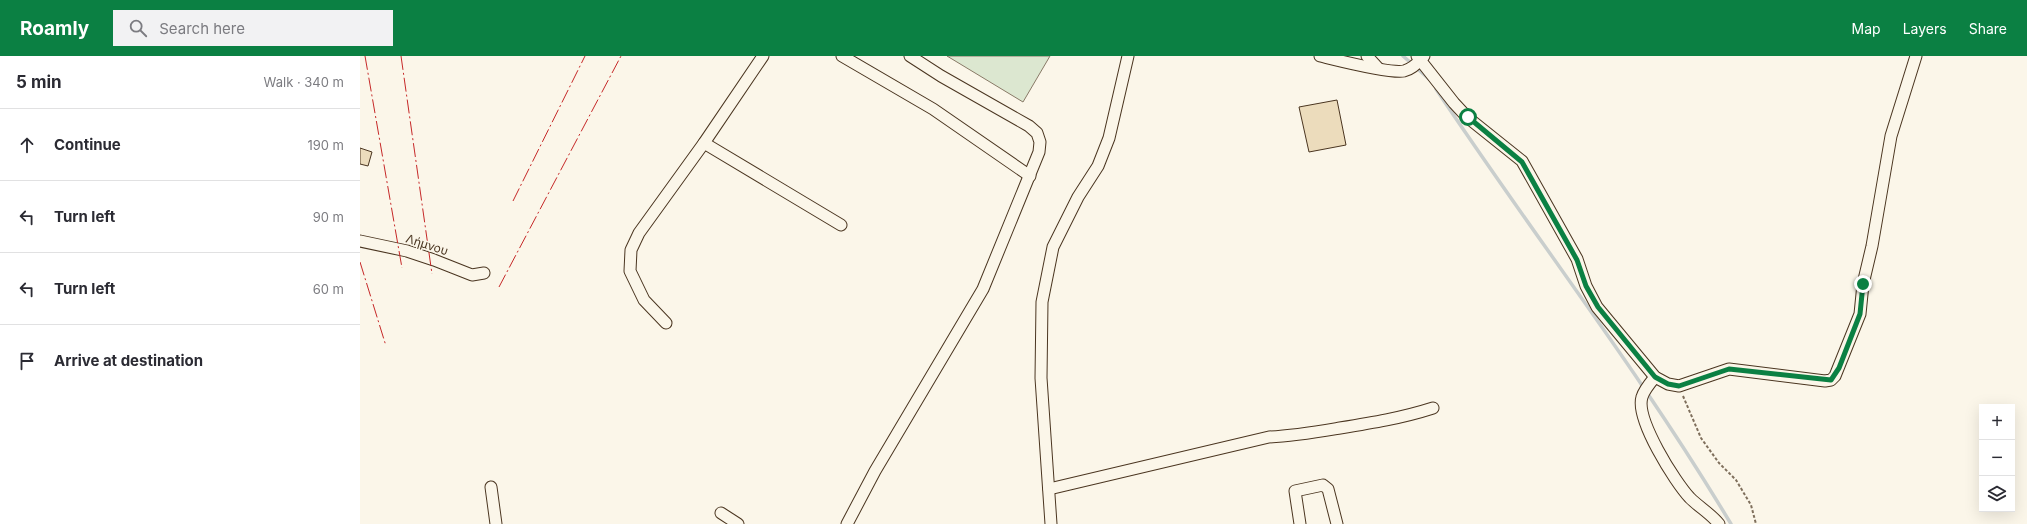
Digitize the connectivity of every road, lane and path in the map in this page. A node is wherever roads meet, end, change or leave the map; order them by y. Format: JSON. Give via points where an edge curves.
{"nodes":[{"id":1,"x":763,"y":56,"type":"edge"},
{"id":2,"x":842,"y":56,"type":"edge"},
{"id":3,"x":910,"y":56,"type":"edge"},
{"id":4,"x":1128,"y":56,"type":"edge"},
{"id":5,"x":1320,"y":56,"type":"edge"},
{"id":6,"x":1367,"y":56,"type":"edge"},
{"id":7,"x":1916,"y":56,"type":"edge"},
{"id":8,"x":1420,"y":59,"type":"edge"},
{"id":9,"x":1378,"y":68,"type":"junction"},
{"id":10,"x":704,"y":143,"type":"junction"},
{"id":11,"x":1030,"y":176,"type":"junction"},
{"id":12,"x":841,"y":225,"type":"dead end"},
{"id":13,"x":360,"y":241,"type":"edge"},
{"id":14,"x":484,"y":272,"type":"dead end"},
{"id":15,"x":666,"y":323,"type":"dead end"},
{"id":16,"x":1652,"y":380,"type":"junction"},
{"id":17,"x":1679,"y":386,"type":"junction"},
{"id":18,"x":1433,"y":408,"type":"dead end"},
{"id":19,"x":491,"y":487,"type":"dead end"},
{"id":20,"x":1049,"y":489,"type":"junction"},
{"id":21,"x":721,"y":514,"type":"dead end"},
{"id":22,"x":496,"y":524,"type":"edge"},
{"id":23,"x":738,"y":524,"type":"edge"},
{"id":24,"x":847,"y":524,"type":"edge"},
{"id":25,"x":1051,"y":524,"type":"edge"},
{"id":26,"x":1300,"y":524,"type":"edge"},
{"id":27,"x":1337,"y":524,"type":"edge"},
{"id":28,"x":1719,"y":524,"type":"edge"},
{"id":29,"x":1756,"y":524,"type":"edge"}],
"edges":[{"from":1,"to":10,"type":"street"},
{"from":2,"to":11,"type":"street","via":[[933,108]]},
{"from":3,"to":11,"type":"street","via":[[1037,133],[1040,142],[1039,152]]},
{"from":4,"to":20,"type":"street","via":[[1109,138],[1098,166],[1078,197],[1053,247],[1042,302],[1041,378]]},
{"from":5,"to":9,"type":"street"},
{"from":6,"to":9,"type":"street"},
{"from":7,"to":17,"type":"street","via":[[1891,136],[1863,284],[1860,314],[1836,376],[1825,381],[1729,369]]},
{"from":8,"to":9,"type":"street","via":[[1404,71]]},
{"from":8,"to":16,"type":"street","via":[[1454,103],[1522,162],[1577,260],[1586,286],[1598,307]]},
{"from":10,"to":12,"type":"street"},
{"from":10,"to":15,"type":"street","via":[[639,233],[631,250],[630,271],[644,300]]},
{"from":11,"to":24,"type":"street","via":[[983,289]]},
{"from":13,"to":14,"type":"street","name":"Λήμνου","via":[[407,251],[472,275]]},
{"from":16,"to":17,"type":"street"},
{"from":16,"to":28,"type":"street","via":[[1642,398],[1641,406],[1655,446],[1690,498]]},
{"from":17,"to":29,"type":"path","via":[[1701,438],[1719,463],[1736,480],[1751,505]]},
{"from":18,"to":20,"type":"street","via":[[1407,417],[1379,422],[1269,437]]},
{"from":19,"to":22,"type":"street"},
{"from":20,"to":25,"type":"street"},
{"from":21,"to":23,"type":"street"},
{"from":26,"to":27,"type":"street","via":[[1295,491],[1324,485],[1328,489]]}]}
